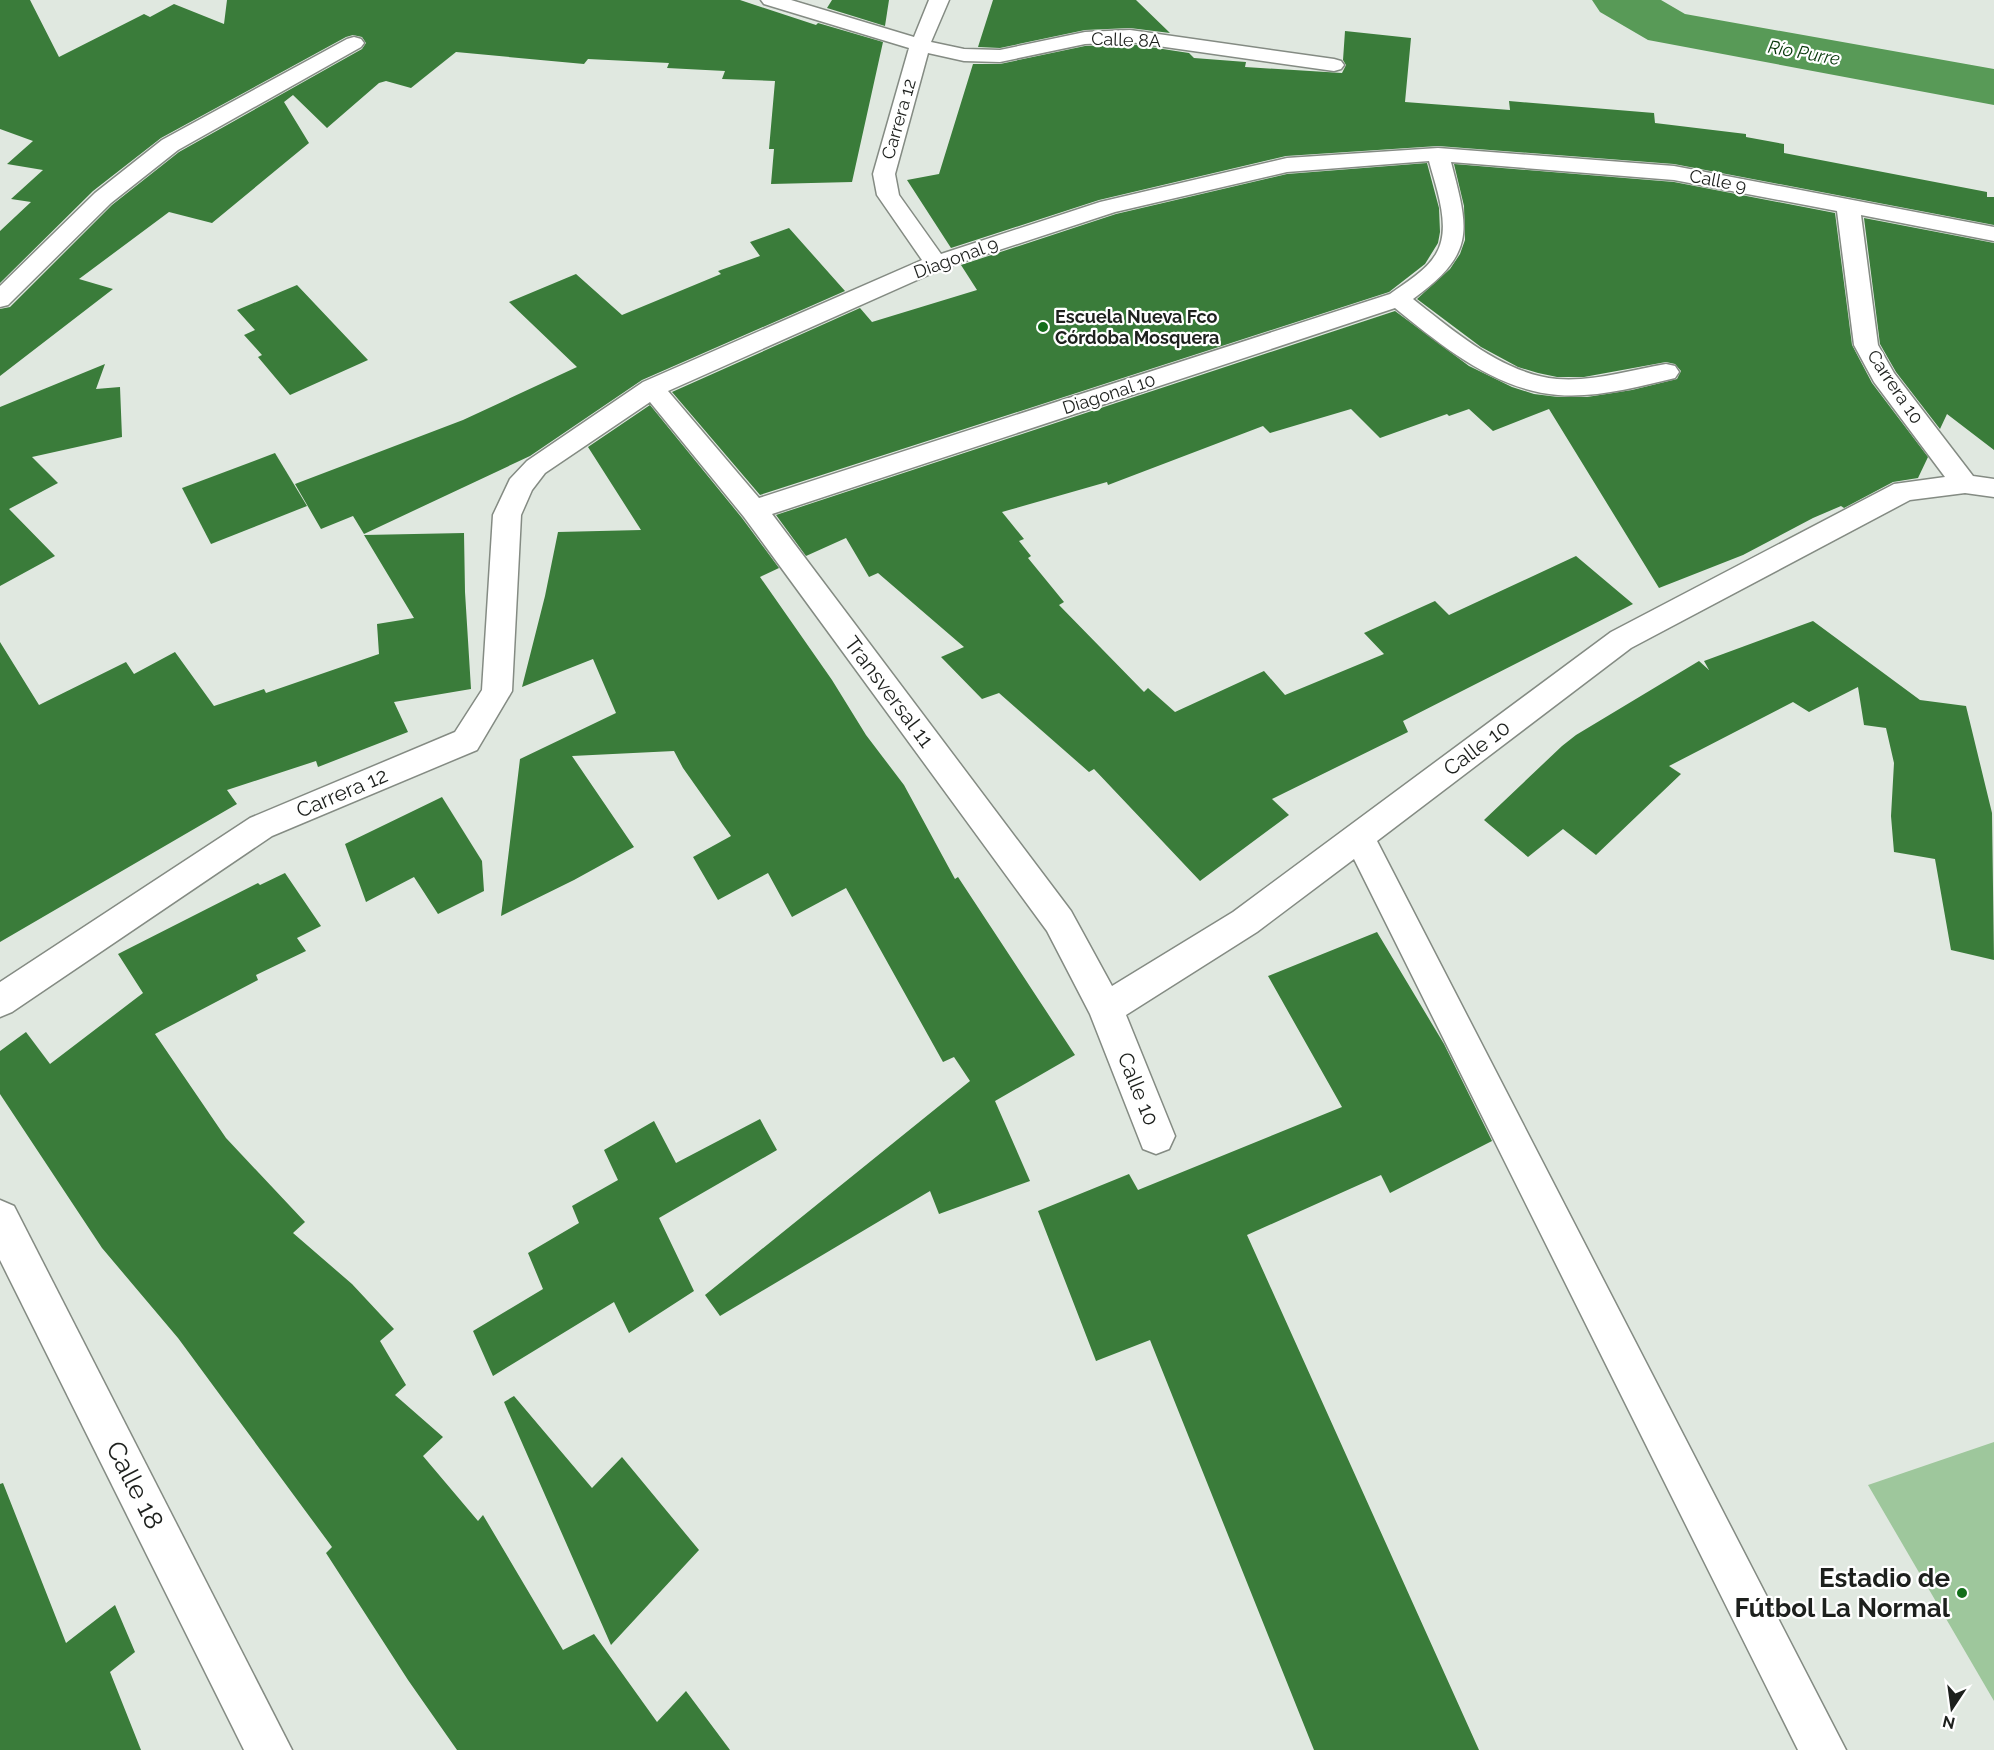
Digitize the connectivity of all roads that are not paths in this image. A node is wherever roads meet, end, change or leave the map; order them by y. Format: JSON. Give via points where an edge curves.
{"nodes":[{"id":1,"x":771,"y":0,"type":"edge"},
{"id":2,"x":939,"y":0,"type":"edge"},
{"id":3,"x":354,"y":44,"type":"dead end"},
{"id":4,"x":920,"y":45,"type":"junction"},
{"id":5,"x":1334,"y":65,"type":"dead end"},
{"id":6,"x":1438,"y":154,"type":"junction"},
{"id":7,"x":1848,"y":206,"type":"junction"},
{"id":8,"x":1994,"y":234,"type":"edge"},
{"id":9,"x":936,"y":263,"type":"junction"},
{"id":10,"x":1398,"y":299,"type":"junction"},
{"id":11,"x":0,"y":300,"type":"edge"},
{"id":12,"x":1665,"y":372,"type":"dead end"},
{"id":13,"x":652,"y":388,"type":"junction"},
{"id":14,"x":520,"y":486,"type":"joint"},
{"id":15,"x":1979,"y":486,"type":"edge"},
{"id":16,"x":754,"y":510,"type":"junction"},
{"id":17,"x":1359,"y":837,"type":"junction"},
{"id":18,"x":0,"y":1001,"type":"edge"},
{"id":19,"x":1106,"y":1009,"type":"junction"},
{"id":20,"x":1156,"y":1136,"type":"dead end"},
{"id":21,"x":0,"y":1219,"type":"edge"},
{"id":22,"x":269,"y":1750,"type":"edge"},
{"id":23,"x":1823,"y":1750,"type":"edge"}],
"edges":[{"from":1,"to":4,"type":"street","name":"Calle 8A"},
{"from":2,"to":4,"type":"street","name":"Carrera 12"},
{"from":3,"to":11,"type":"street","via":[[170,145],[103,198]]},
{"from":4,"to":5,"type":"street","name":"Calle 8A","via":[[964,55],[1000,56],[1085,38],[1130,36]]},
{"from":4,"to":9,"type":"street","name":"Carrera 12","via":[[884,174],[888,195]]},
{"from":6,"to":7,"type":"street","name":"Calle 9","via":[[1674,173]]},
{"from":6,"to":9,"type":"street","name":"Diagonal 9","via":[[1287,165],[1108,207]]},
{"from":6,"to":10,"type":"street","name":"Diagonal 10","via":[[1454,226],[1449,253],[1428,277]]},
{"from":7,"to":8,"type":"street","name":"Calle 9"},
{"from":7,"to":15,"type":"street","name":"Carrera 10","via":[[1866,345],[1883,376]]},
{"from":9,"to":13,"type":"street","name":"Diagonal 9"},
{"from":10,"to":12,"type":"street","via":[[1506,374],[1526,381],[1579,387]]},
{"from":10,"to":16,"type":"street","name":"Diagonal 10"},
{"from":13,"to":14,"type":"street","name":"Diagonal 9","via":[[536,466]]},
{"from":13,"to":16,"type":"street","name":"Transversal 11"},
{"from":14,"to":18,"type":"street","name":"Carrera 12","via":[[507,515],[497,691],[466,741],[261,827]]},
{"from":15,"to":17,"type":"street","name":"Calle 10","via":[[1904,492],[1621,640]]},
{"from":16,"to":19,"type":"street","name":"Transversal 11","via":[[1059,921]]},
{"from":17,"to":19,"type":"street","name":"Calle 10","via":[[1245,922]]},
{"from":17,"to":23,"type":"street"},
{"from":19,"to":20,"type":"street","name":"Calle 10"},
{"from":21,"to":22,"type":"street","name":"Calle 18"}]}
